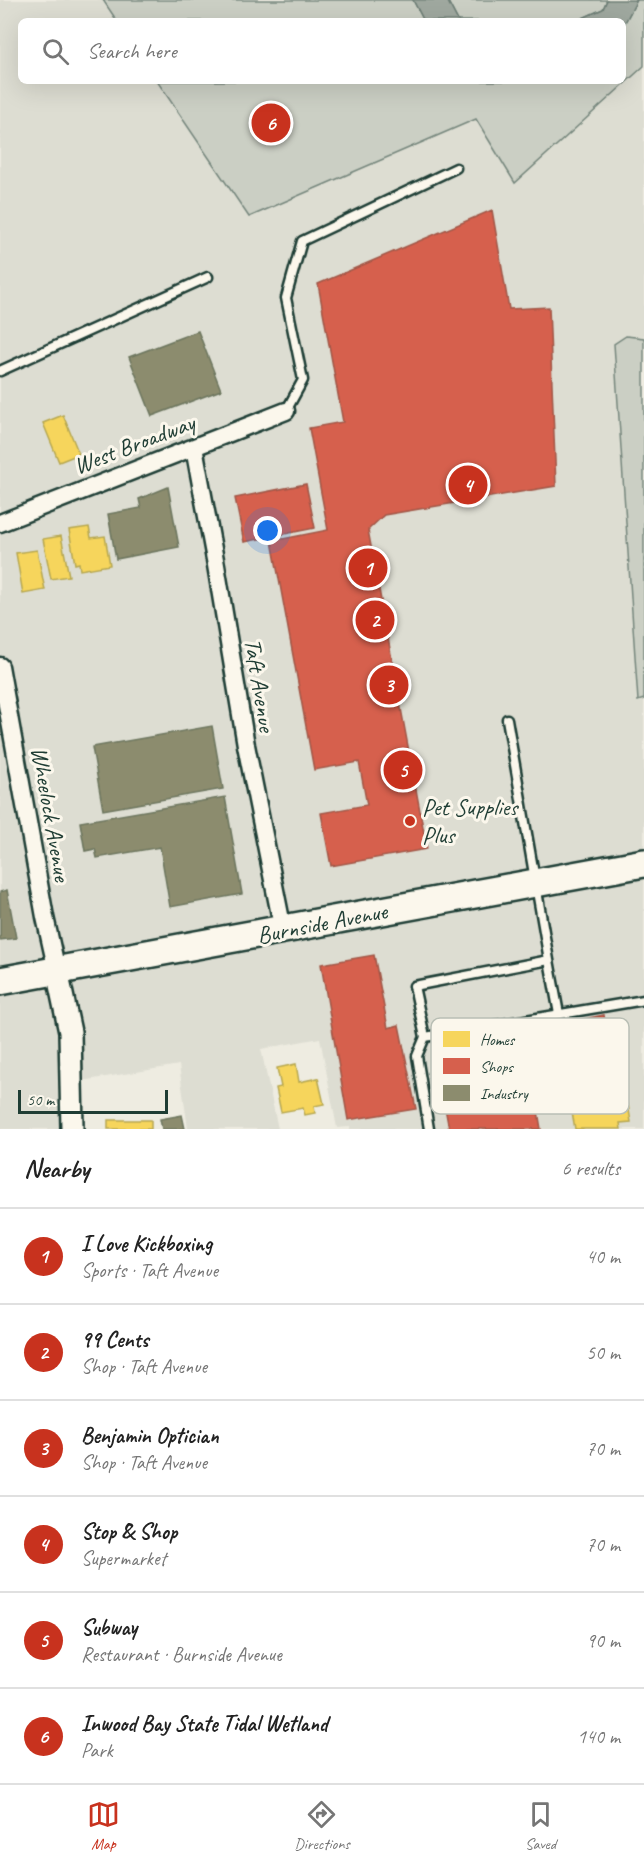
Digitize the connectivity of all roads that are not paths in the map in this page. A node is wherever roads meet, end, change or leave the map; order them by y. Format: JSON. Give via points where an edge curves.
{"nodes":[{"id":1,"x":456,"y":168,"type":"dead end"},
{"id":2,"x":208,"y":277,"type":"dead end"},
{"id":3,"x":0,"y":371,"type":"edge"},
{"id":4,"x":286,"y":411,"type":"joint"},
{"id":5,"x":194,"y":447,"type":"junction"},
{"id":6,"x":0,"y":523,"type":"edge"},
{"id":7,"x":0,"y":666,"type":"edge"},
{"id":8,"x":507,"y":719,"type":"dead end"},
{"id":9,"x":644,"y":862,"type":"edge"},
{"id":10,"x":536,"y":882,"type":"junction"},
{"id":11,"x":283,"y":930,"type":"junction"},
{"id":12,"x":549,"y":960,"type":"junction"},
{"id":13,"x":57,"y":971,"type":"junction"},
{"id":14,"x":0,"y":981,"type":"edge"},
{"id":15,"x":644,"y":1000,"type":"edge"},
{"id":16,"x":559,"y":1014,"type":"junction"},
{"id":17,"x":536,"y":1018,"type":"edge"},
{"id":18,"x":431,"y":1036,"type":"edge"},
{"id":19,"x":425,"y":1037,"type":"junction"},
{"id":20,"x":72,"y":1129,"type":"edge"},
{"id":21,"x":429,"y":1129,"type":"edge"}],
"edges":[{"from":1,"to":4,"type":"lane","via":[[302,241],[286,298],[303,380]]},
{"from":2,"to":3,"type":"lane"},
{"from":4,"to":5,"type":"street","name":"West Broadway"},
{"from":5,"to":6,"type":"street","name":"West Broadway"},
{"from":5,"to":11,"type":"street","name":"Taft Avenue"},
{"from":7,"to":13,"type":"street","name":"Wheelock Avenue"},
{"from":8,"to":10,"type":"lane"},
{"from":9,"to":10,"type":"main road","name":"Burnside Avenue"},
{"from":10,"to":11,"type":"main road","name":"Burnside Avenue"},
{"from":10,"to":12,"type":"lane"},
{"from":11,"to":13,"type":"main road","name":"Burnside Avenue"},
{"from":12,"to":16,"type":"lane"},
{"from":12,"to":19,"type":"lane","via":[[414,986]]},
{"from":13,"to":14,"type":"main road","name":"Burnside Avenue"},
{"from":13,"to":20,"type":"street","via":[[70,1032]]},
{"from":15,"to":16,"type":"lane"},
{"from":16,"to":17,"type":"lane"},
{"from":18,"to":19,"type":"lane"},
{"from":19,"to":21,"type":"lane","via":[[417,1056]]}]}
